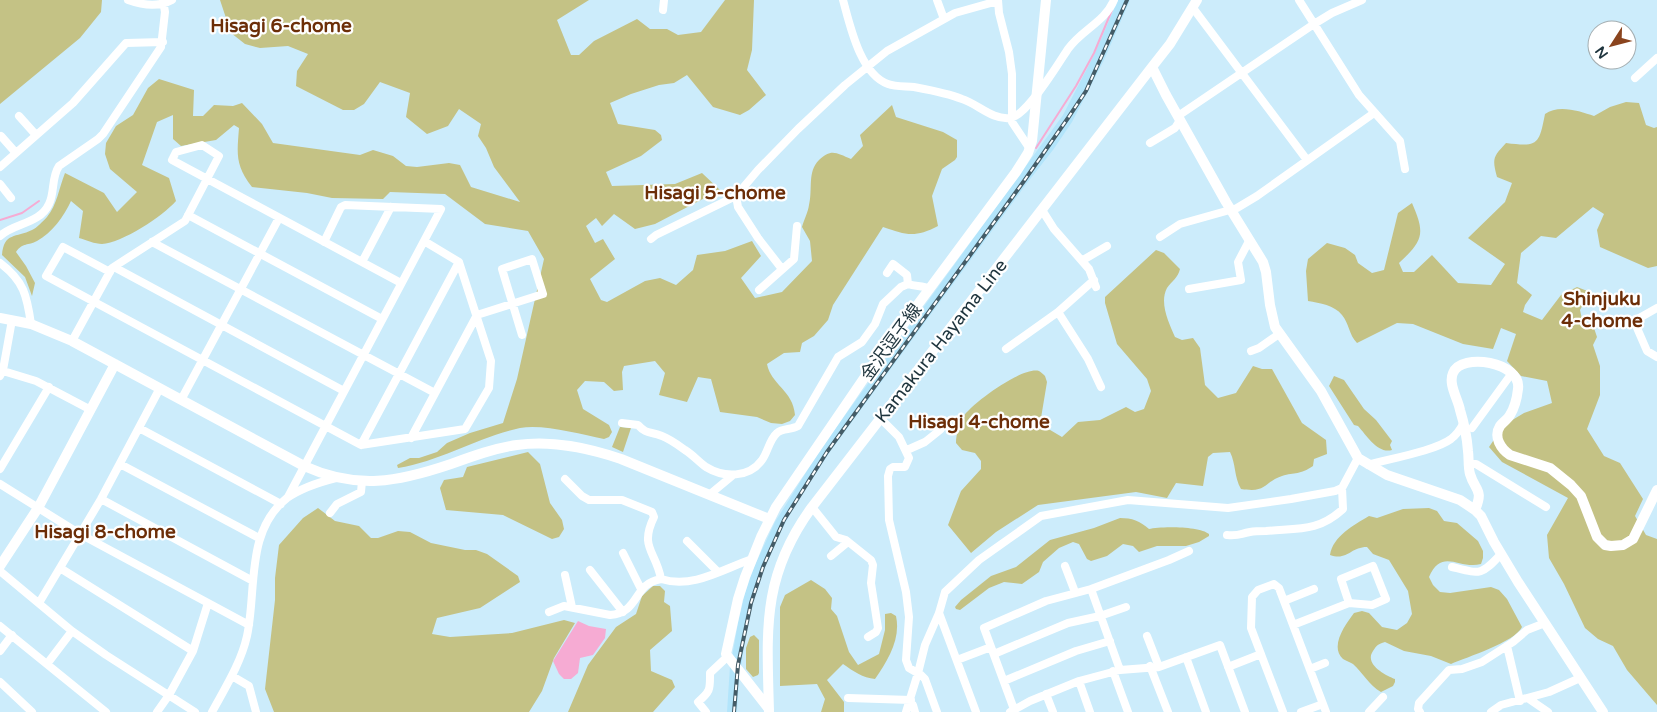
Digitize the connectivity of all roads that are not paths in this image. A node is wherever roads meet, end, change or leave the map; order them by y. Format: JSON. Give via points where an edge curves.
{"nodes":[{"id":1,"x":128,"y":0,"type":"edge"},
{"id":2,"x":172,"y":0,"type":"edge"},
{"id":3,"x":664,"y":0,"type":"edge"},
{"id":4,"x":843,"y":0,"type":"edge"},
{"id":5,"x":937,"y":0,"type":"edge"},
{"id":6,"x":998,"y":0,"type":"edge"},
{"id":7,"x":1046,"y":0,"type":"edge"},
{"id":8,"x":1114,"y":0,"type":"edge"},
{"id":9,"x":1299,"y":0,"type":"edge"},
{"id":10,"x":1362,"y":0,"type":"edge"},
{"id":11,"x":164,"y":2,"type":"edge"},
{"id":12,"x":1195,"y":4,"type":"edge"},
{"id":13,"x":663,"y":10,"type":"dead end"},
{"id":14,"x":944,"y":19,"type":"junction"},
{"id":15,"x":1314,"y":24,"type":"junction"},
{"id":16,"x":163,"y":42,"type":"junction"},
{"id":17,"x":1657,"y":58,"type":"edge"},
{"id":18,"x":867,"y":67,"type":"junction"},
{"id":19,"x":1152,"y":68,"type":"junction"},
{"id":20,"x":1242,"y":73,"type":"junction"},
{"id":21,"x":1635,"y":78,"type":"dead end"},
{"id":22,"x":1037,"y":95,"type":"junction"},
{"id":23,"x":1374,"y":113,"type":"junction"},
{"id":24,"x":19,"y":116,"type":"dead end"},
{"id":25,"x":1011,"y":118,"type":"junction"},
{"id":26,"x":1179,"y":118,"type":"junction"},
{"id":27,"x":36,"y":135,"type":"junction"},
{"id":28,"x":1,"y":136,"type":"edge"},
{"id":29,"x":1150,"y":143,"type":"dead end"},
{"id":30,"x":1030,"y":149,"type":"junction"},
{"id":31,"x":16,"y":153,"type":"junction"},
{"id":32,"x":1307,"y":160,"type":"junction"},
{"id":33,"x":0,"y":167,"type":"edge"},
{"id":34,"x":1405,"y":169,"type":"dead end"},
{"id":35,"x":207,"y":179,"type":"junction"},
{"id":36,"x":0,"y":184,"type":"edge"},
{"id":37,"x":736,"y":196,"type":"junction"},
{"id":38,"x":11,"y":198,"type":"dead end"},
{"id":39,"x":391,"y":207,"type":"junction"},
{"id":40,"x":1042,"y":210,"type":"junction"},
{"id":41,"x":188,"y":215,"type":"junction"},
{"id":42,"x":278,"y":218,"type":"junction"},
{"id":43,"x":797,"y":226,"type":"dead end"},
{"id":44,"x":0,"y":236,"type":"edge"},
{"id":45,"x":1160,"y":237,"type":"dead end"},
{"id":46,"x":651,"y":239,"type":"dead end"},
{"id":47,"x":424,"y":241,"type":"junction"},
{"id":48,"x":1250,"y":241,"type":"junction"},
{"id":49,"x":152,"y":242,"type":"junction"},
{"id":50,"x":324,"y":242,"type":"junction"},
{"id":51,"x":1107,"y":246,"type":"dead end"},
{"id":52,"x":260,"y":254,"type":"junction"},
{"id":53,"x":1083,"y":260,"type":"junction"},
{"id":54,"x":362,"y":262,"type":"junction"},
{"id":55,"x":459,"y":262,"type":"junction"},
{"id":56,"x":0,"y":263,"type":"edge"},
{"id":57,"x":112,"y":269,"type":"junction"},
{"id":58,"x":782,"y":269,"type":"junction"},
{"id":59,"x":887,"y":273,"type":"dead end"},
{"id":60,"x":401,"y":283,"type":"junction"},
{"id":61,"x":908,"y":284,"type":"junction"},
{"id":62,"x":240,"y":289,"type":"junction"},
{"id":63,"x":930,"y":289,"type":"junction"},
{"id":64,"x":759,"y":290,"type":"dead end"},
{"id":65,"x":1189,"y":290,"type":"dead end"},
{"id":66,"x":93,"y":302,"type":"junction"},
{"id":67,"x":513,"y":304,"type":"junction"},
{"id":68,"x":1657,"y":308,"type":"edge"},
{"id":69,"x":1058,"y":312,"type":"junction"},
{"id":70,"x":477,"y":315,"type":"junction"},
{"id":71,"x":0,"y":318,"type":"edge"},
{"id":72,"x":382,"y":319,"type":"junction"},
{"id":73,"x":12,"y":320,"type":"junction"},
{"id":74,"x":31,"y":324,"type":"junction"},
{"id":75,"x":221,"y":325,"type":"junction"},
{"id":76,"x":1279,"y":334,"type":"junction"},
{"id":77,"x":522,"y":335,"type":"dead end"},
{"id":78,"x":72,"y":341,"type":"junction"},
{"id":79,"x":1006,"y":349,"type":"dead end"},
{"id":80,"x":1251,"y":351,"type":"dead end"},
{"id":81,"x":363,"y":355,"type":"junction"},
{"id":82,"x":1657,"y":357,"type":"edge"},
{"id":83,"x":202,"y":360,"type":"junction"},
{"id":84,"x":115,"y":364,"type":"junction"},
{"id":85,"x":1,"y":372,"type":"edge"},
{"id":86,"x":1512,"y":373,"type":"junction"},
{"id":87,"x":399,"y":374,"type":"junction"},
{"id":88,"x":1100,"y":386,"type":"dead end"},
{"id":89,"x":49,"y":387,"type":"junction"},
{"id":90,"x":160,"y":388,"type":"junction"},
{"id":91,"x":344,"y":391,"type":"junction"},
{"id":92,"x":435,"y":393,"type":"junction"},
{"id":93,"x":181,"y":400,"type":"junction"},
{"id":94,"x":91,"y":410,"type":"junction"},
{"id":95,"x":881,"y":419,"type":"junction"},
{"id":96,"x":622,"y":423,"type":"dead end"},
{"id":97,"x":325,"y":426,"type":"junction"},
{"id":98,"x":1468,"y":426,"type":"junction"},
{"id":99,"x":139,"y":428,"type":"junction"},
{"id":100,"x":940,"y":430,"type":"dead end"},
{"id":101,"x":411,"y":438,"type":"junction"},
{"id":102,"x":361,"y":445,"type":"junction"},
{"id":103,"x":907,"y":450,"type":"junction"},
{"id":104,"x":1358,"y":458,"type":"junction"},
{"id":105,"x":120,"y":464,"type":"junction"},
{"id":106,"x":1469,"y":464,"type":"junction"},
{"id":107,"x":1368,"y":465,"type":"junction"},
{"id":108,"x":304,"y":466,"type":"junction"},
{"id":109,"x":0,"y":469,"type":"edge"},
{"id":110,"x":732,"y":476,"type":"junction"},
{"id":111,"x":336,"y":478,"type":"junction"},
{"id":112,"x":565,"y":479,"type":"dead end"},
{"id":113,"x":362,"y":481,"type":"junction"},
{"id":114,"x":0,"y":484,"type":"edge"},
{"id":115,"x":1342,"y":488,"type":"junction"},
{"id":116,"x":1657,"y":490,"type":"edge"},
{"id":117,"x":709,"y":495,"type":"junction"},
{"id":118,"x":288,"y":497,"type":"junction"},
{"id":119,"x":101,"y":499,"type":"junction"},
{"id":120,"x":281,"y":504,"type":"junction"},
{"id":121,"x":1546,"y":506,"type":"dead end"},
{"id":122,"x":812,"y":507,"type":"junction"},
{"id":123,"x":38,"y":508,"type":"junction"},
{"id":124,"x":1476,"y":510,"type":"junction"},
{"id":125,"x":330,"y":513,"type":"dead end"},
{"id":126,"x":769,"y":520,"type":"junction"},
{"id":127,"x":80,"y":534,"type":"junction"},
{"id":128,"x":1227,"y":535,"type":"dead end"},
{"id":129,"x":259,"y":538,"type":"junction"},
{"id":130,"x":687,"y":541,"type":"dead end"},
{"id":131,"x":848,"y":542,"type":"junction"},
{"id":132,"x":1189,"y":551,"type":"dead end"},
{"id":133,"x":623,"y":553,"type":"dead end"},
{"id":134,"x":1501,"y":554,"type":"junction"},
{"id":135,"x":831,"y":556,"type":"dead end"},
{"id":136,"x":752,"y":558,"type":"junction"},
{"id":137,"x":1,"y":565,"type":"edge"},
{"id":138,"x":1065,"y":566,"type":"dead end"},
{"id":139,"x":1452,"y":567,"type":"dead end"},
{"id":140,"x":60,"y":568,"type":"junction"},
{"id":141,"x":590,"y":570,"type":"dead end"},
{"id":142,"x":718,"y":572,"type":"junction"},
{"id":143,"x":565,"y":575,"type":"dead end"},
{"id":144,"x":661,"y":579,"type":"junction"},
{"id":145,"x":253,"y":581,"type":"junction"},
{"id":146,"x":641,"y":588,"type":"junction"},
{"id":147,"x":1091,"y":589,"type":"junction"},
{"id":148,"x":1314,"y":589,"type":"dead end"},
{"id":149,"x":1075,"y":592,"type":"junction"},
{"id":150,"x":1284,"y":601,"type":"junction"},
{"id":151,"x":38,"y":603,"type":"junction"},
{"id":152,"x":208,"y":603,"type":"junction"},
{"id":153,"x":1349,"y":603,"type":"junction"},
{"id":154,"x":572,"y":607,"type":"junction"},
{"id":155,"x":1126,"y":607,"type":"dead end"},
{"id":156,"x":550,"y":612,"type":"dead end"},
{"id":157,"x":623,"y":612,"type":"junction"},
{"id":158,"x":939,"y":613,"type":"junction"},
{"id":159,"x":1100,"y":616,"type":"junction"},
{"id":160,"x":1545,"y":623,"type":"junction"},
{"id":161,"x":1293,"y":624,"type":"junction"},
{"id":162,"x":249,"y":625,"type":"junction"},
{"id":163,"x":0,"y":626,"type":"edge"},
{"id":164,"x":72,"y":630,"type":"junction"},
{"id":165,"x":12,"y":635,"type":"junction"},
{"id":166,"x":1147,"y":636,"type":"dead end"},
{"id":167,"x":868,"y":637,"type":"dead end"},
{"id":168,"x":1110,"y":641,"type":"junction"},
{"id":169,"x":1507,"y":646,"type":"junction"},
{"id":170,"x":0,"y":651,"type":"edge"},
{"id":171,"x":193,"y":651,"type":"junction"},
{"id":172,"x":992,"y":651,"type":"junction"},
{"id":173,"x":1261,"y":654,"type":"junction"},
{"id":174,"x":727,"y":657,"type":"junction"},
{"id":175,"x":1186,"y":657,"type":"junction"},
{"id":176,"x":957,"y":660,"type":"junction"},
{"id":177,"x":1325,"y":663,"type":"dead end"},
{"id":178,"x":47,"y":664,"type":"junction"},
{"id":179,"x":1155,"y":667,"type":"junction"},
{"id":180,"x":1228,"y":667,"type":"junction"},
{"id":181,"x":1310,"y":669,"type":"junction"},
{"id":182,"x":1116,"y":670,"type":"junction"},
{"id":183,"x":918,"y":673,"type":"junction"},
{"id":184,"x":232,"y":676,"type":"junction"},
{"id":185,"x":745,"y":678,"type":"junction"},
{"id":186,"x":1580,"y":678,"type":"junction"},
{"id":187,"x":1004,"y":681,"type":"junction"},
{"id":188,"x":1079,"y":681,"type":"junction"},
{"id":189,"x":0,"y":682,"type":"edge"},
{"id":190,"x":768,"y":684,"type":"junction"},
{"id":191,"x":1046,"y":694,"type":"junction"},
{"id":192,"x":169,"y":695,"type":"junction"},
{"id":193,"x":1383,"y":697,"type":"dead end"},
{"id":194,"x":848,"y":698,"type":"dead end"},
{"id":195,"x":1529,"y":699,"type":"junction"},
{"id":196,"x":1520,"y":701,"type":"junction"},
{"id":197,"x":910,"y":702,"type":"junction"},
{"id":198,"x":1323,"y":704,"type":"junction"},
{"id":199,"x":769,"y":710,"type":"edge"},
{"id":200,"x":1013,"y":711,"type":"edge"},
{"id":201,"x":32,"y":712,"type":"edge"},
{"id":202,"x":106,"y":712,"type":"edge"},
{"id":203,"x":157,"y":712,"type":"edge"},
{"id":204,"x":195,"y":712,"type":"edge"},
{"id":205,"x":212,"y":712,"type":"edge"},
{"id":206,"x":256,"y":712,"type":"edge"},
{"id":207,"x":706,"y":712,"type":"edge"},
{"id":208,"x":906,"y":712,"type":"edge"},
{"id":209,"x":916,"y":712,"type":"edge"},
{"id":210,"x":937,"y":712,"type":"edge"},
{"id":211,"x":976,"y":712,"type":"edge"},
{"id":212,"x":1053,"y":712,"type":"edge"},
{"id":213,"x":1090,"y":712,"type":"edge"},
{"id":214,"x":1128,"y":712,"type":"edge"},
{"id":215,"x":1168,"y":712,"type":"edge"},
{"id":216,"x":1206,"y":712,"type":"edge"},
{"id":217,"x":1245,"y":712,"type":"edge"},
{"id":218,"x":1283,"y":712,"type":"edge"},
{"id":219,"x":1301,"y":712,"type":"edge"},
{"id":220,"x":1326,"y":712,"type":"edge"},
{"id":221,"x":1369,"y":712,"type":"edge"},
{"id":222,"x":1420,"y":712,"type":"edge"},
{"id":223,"x":1491,"y":712,"type":"edge"},
{"id":224,"x":1548,"y":712,"type":"edge"},
{"id":225,"x":1604,"y":712,"type":"edge"}],
"edges":[{"from":1,"to":11,"type":"street","via":[[147,4]]},
{"from":2,"to":11,"type":"street"},
{"from":3,"to":13,"type":"street"},
{"from":4,"to":18,"type":"street","via":[[855,42]]},
{"from":5,"to":14,"type":"street"},
{"from":6,"to":14,"type":"street"},
{"from":6,"to":25,"type":"street","via":[[1012,74]]},
{"from":7,"to":22,"type":"street","name":"金沢逗子線"},
{"from":8,"to":22,"type":"street","via":[[1102,18],[1070,46]]},
{"from":9,"to":15,"type":"street"},
{"from":10,"to":15,"type":"street"},
{"from":11,"to":16,"type":"street"},
{"from":12,"to":19,"type":"street","name":"Kamakura Hayama Line"},
{"from":12,"to":20,"type":"street"},
{"from":14,"to":18,"type":"street","via":[[887,51]]},
{"from":15,"to":20,"type":"street"},
{"from":15,"to":23,"type":"street"},
{"from":16,"to":27,"type":"street","via":[[126,43],[73,103]]},
{"from":16,"to":44,"type":"street","via":[[103,134],[59,166],[46,209],[28,224]]},
{"from":17,"to":21,"type":"street"},
{"from":18,"to":25,"type":"street","via":[[886,84],[950,95],[974,103],[993,116]]},
{"from":18,"to":37,"type":"street","via":[[798,128]]},
{"from":19,"to":26,"type":"street"},
{"from":19,"to":40,"type":"street","name":"Kamakura Hayama Line"},
{"from":20,"to":26,"type":"street"},
{"from":20,"to":32,"type":"street"},
{"from":22,"to":25,"type":"street"},
{"from":22,"to":30,"type":"street","name":"金沢逗子線"},
{"from":23,"to":32,"type":"street"},
{"from":23,"to":34,"type":"street","via":[[1400,141]]},
{"from":24,"to":27,"type":"street"},
{"from":25,"to":30,"type":"street"},
{"from":26,"to":29,"type":"street","via":[[1175,128]]},
{"from":26,"to":48,"type":"street"},
{"from":27,"to":31,"type":"street"},
{"from":28,"to":31,"type":"street"},
{"from":30,"to":63,"type":"street","name":"金沢逗子線"},
{"from":31,"to":33,"type":"street"},
{"from":32,"to":45,"type":"street","via":[[1237,208],[1180,224]]},
{"from":35,"to":35,"type":"street","via":[[219,156],[202,145],[176,152],[172,160]]},
{"from":35,"to":41,"type":"street"},
{"from":35,"to":42,"type":"street"},
{"from":36,"to":38,"type":"street"},
{"from":37,"to":46,"type":"street"},
{"from":37,"to":58,"type":"street","via":[[738,207]]},
{"from":39,"to":47,"type":"street","via":[[441,209]]},
{"from":39,"to":50,"type":"street","via":[[341,207]]},
{"from":39,"to":54,"type":"street"},
{"from":40,"to":53,"type":"street","via":[[1054,229]]},
{"from":40,"to":95,"type":"street","name":"Kamakura Hayama Line"},
{"from":41,"to":49,"type":"street","via":[[185,221]]},
{"from":41,"to":52,"type":"street"},
{"from":42,"to":50,"type":"street"},
{"from":42,"to":52,"type":"street"},
{"from":43,"to":58,"type":"street","via":[[794,259]]},
{"from":47,"to":55,"type":"street"},
{"from":47,"to":60,"type":"street"},
{"from":48,"to":65,"type":"street","via":[[1238,262],[1241,280]]},
{"from":48,"to":76,"type":"street","via":[[1263,262],[1272,317]]},
{"from":49,"to":57,"type":"street"},
{"from":49,"to":62,"type":"street"},
{"from":50,"to":54,"type":"street"},
{"from":51,"to":53,"type":"street"},
{"from":52,"to":62,"type":"street"},
{"from":52,"to":72,"type":"street"},
{"from":53,"to":69,"type":"street","via":[[1095,283]]},
{"from":54,"to":60,"type":"street"},
{"from":55,"to":70,"type":"street"},
{"from":55,"to":87,"type":"street"},
{"from":56,"to":74,"type":"street","via":[[20,283]]},
{"from":57,"to":66,"type":"street"},
{"from":57,"to":66,"type":"street","via":[[63,247],[46,276]]},
{"from":57,"to":75,"type":"street"},
{"from":58,"to":64,"type":"street"},
{"from":59,"to":61,"type":"street","via":[[893,264],[907,275]]},
{"from":60,"to":72,"type":"street"},
{"from":61,"to":63,"type":"street"},
{"from":61,"to":110,"type":"street","via":[[883,304],[875,324],[862,342],[838,357],[798,426],[775,434],[756,468]]},
{"from":62,"to":75,"type":"street"},
{"from":62,"to":81,"type":"street"},
{"from":63,"to":126,"type":"street","name":"金沢逗子線","via":[[854,392]]},
{"from":66,"to":78,"type":"street"},
{"from":66,"to":83,"type":"street"},
{"from":67,"to":67,"type":"street","via":[[543,294],[532,259],[502,269]]},
{"from":67,"to":70,"type":"street"},
{"from":67,"to":77,"type":"street"},
{"from":68,"to":82,"type":"street","via":[[1634,321],[1647,350]]},
{"from":69,"to":79,"type":"street"},
{"from":69,"to":88,"type":"street","via":[[1088,359]]},
{"from":70,"to":92,"type":"street"},
{"from":70,"to":101,"type":"street","via":[[491,361],[489,388],[465,429]]},
{"from":71,"to":73,"type":"street"},
{"from":72,"to":81,"type":"street"},
{"from":73,"to":74,"type":"street"},
{"from":73,"to":85,"type":"street"},
{"from":74,"to":78,"type":"street"},
{"from":75,"to":83,"type":"street"},
{"from":75,"to":91,"type":"street"},
{"from":76,"to":80,"type":"street"},
{"from":76,"to":104,"type":"street","via":[[1321,391]]},
{"from":78,"to":84,"type":"street"},
{"from":81,"to":87,"type":"street"},
{"from":81,"to":91,"type":"street"},
{"from":83,"to":93,"type":"street"},
{"from":83,"to":97,"type":"street"},
{"from":84,"to":90,"type":"street"},
{"from":84,"to":94,"type":"street"},
{"from":85,"to":89,"type":"street","via":[[24,376]]},
{"from":86,"to":98,"type":"street"},
{"from":86,"to":98,"type":"street","via":[[1498,365],[1468,362],[1453,371],[1452,386]]},
{"from":86,"to":116,"type":"street","via":[[1519,385],[1518,392],[1514,407],[1497,433],[1499,445],[1510,455],[1550,468],[1571,485],[1580,496],[1600,541],[1617,546],[1633,539]]},
{"from":87,"to":92,"type":"street"},
{"from":87,"to":102,"type":"street"},
{"from":89,"to":94,"type":"street"},
{"from":89,"to":109,"type":"street"},
{"from":90,"to":93,"type":"street"},
{"from":90,"to":99,"type":"street"},
{"from":91,"to":97,"type":"street"},
{"from":92,"to":101,"type":"street"},
{"from":93,"to":108,"type":"street"},
{"from":94,"to":123,"type":"street"},
{"from":95,"to":103,"type":"street"},
{"from":95,"to":122,"type":"street","name":"Kamakura Hayama Line"},
{"from":96,"to":110,"type":"street","via":[[638,425],[645,432],[661,436],[712,470]]},
{"from":97,"to":102,"type":"street"},
{"from":97,"to":108,"type":"street"},
{"from":98,"to":106,"type":"street"},
{"from":98,"to":107,"type":"street","via":[[1439,446]]},
{"from":99,"to":105,"type":"street"},
{"from":99,"to":120,"type":"street"},
{"from":100,"to":103,"type":"street"},
{"from":101,"to":102,"type":"street"},
{"from":103,"to":183,"type":"street","via":[[907,465],[902,468],[893,466],[888,476],[889,520],[906,592],[909,618],[906,660]]},
{"from":104,"to":107,"type":"street"},
{"from":104,"to":115,"type":"street"},
{"from":105,"to":119,"type":"street"},
{"from":105,"to":129,"type":"street"},
{"from":106,"to":121,"type":"street","via":[[1476,464]]},
{"from":106,"to":124,"type":"street","via":[[1480,499]]},
{"from":107,"to":124,"type":"street","via":[[1387,475],[1460,500]]},
{"from":108,"to":111,"type":"street"},
{"from":108,"to":118,"type":"street"},
{"from":110,"to":117,"type":"street"},
{"from":111,"to":113,"type":"street"},
{"from":111,"to":118,"type":"street"},
{"from":112,"to":144,"type":"street","via":[[589,500],[622,500],[652,512],[654,517],[647,541],[659,565]]},
{"from":113,"to":117,"type":"street","via":[[403,479],[494,450],[549,444],[605,454]]},
{"from":113,"to":125,"type":"street","via":[[361,492],[337,504]]},
{"from":114,"to":123,"type":"street"},
{"from":115,"to":128,"type":"street","via":[[1343,509],[1322,524],[1312,528]]},
{"from":115,"to":158,"type":"street","via":[[1228,508],[1128,500],[1041,516],[979,560],[944,592]]},
{"from":117,"to":126,"type":"street"},
{"from":118,"to":120,"type":"street"},
{"from":119,"to":127,"type":"street"},
{"from":119,"to":145,"type":"street"},
{"from":120,"to":129,"type":"street"},
{"from":122,"to":131,"type":"street","via":[[836,537]]},
{"from":122,"to":190,"type":"street","name":"Kamakura Hayama Line","via":[[791,539],[773,586],[768,620]]},
{"from":123,"to":127,"type":"street"},
{"from":123,"to":137,"type":"street"},
{"from":124,"to":134,"type":"street"},
{"from":126,"to":136,"type":"street","name":"金沢逗子線"},
{"from":127,"to":140,"type":"street"},
{"from":127,"to":152,"type":"street"},
{"from":129,"to":145,"type":"street"},
{"from":130,"to":142,"type":"street"},
{"from":131,"to":135,"type":"street"},
{"from":131,"to":167,"type":"street","via":[[874,566],[871,583],[878,628]]},
{"from":132,"to":147,"type":"street"},
{"from":133,"to":146,"type":"street"},
{"from":134,"to":139,"type":"street","via":[[1480,572]]},
{"from":134,"to":160,"type":"street"},
{"from":136,"to":142,"type":"street"},
{"from":136,"to":174,"type":"street","name":"金沢逗子線","via":[[738,599]]},
{"from":137,"to":151,"type":"street"},
{"from":138,"to":149,"type":"street"},
{"from":140,"to":151,"type":"street"},
{"from":140,"to":171,"type":"street"},
{"from":141,"to":157,"type":"street"},
{"from":142,"to":144,"type":"street","via":[[682,582]]},
{"from":143,"to":154,"type":"street"},
{"from":144,"to":146,"type":"street"},
{"from":145,"to":162,"type":"street"},
{"from":146,"to":157,"type":"street","via":[[631,607]]},
{"from":147,"to":149,"type":"street"},
{"from":147,"to":159,"type":"street"},
{"from":148,"to":150,"type":"street"},
{"from":149,"to":172,"type":"street","via":[[984,628]]},
{"from":150,"to":161,"type":"street"},
{"from":150,"to":173,"type":"street","via":[[1274,584],[1258,590],[1252,597],[1251,628]]},
{"from":151,"to":164,"type":"street"},
{"from":152,"to":162,"type":"street"},
{"from":152,"to":171,"type":"street"},
{"from":153,"to":153,"type":"street","via":[[1341,579],[1373,566],[1386,599],[1372,605]]},
{"from":153,"to":161,"type":"street"},
{"from":154,"to":156,"type":"street","via":[[564,606]]},
{"from":154,"to":157,"type":"street","via":[[610,615]]},
{"from":155,"to":159,"type":"street"},
{"from":158,"to":176,"type":"street"},
{"from":158,"to":183,"type":"street","via":[[924,645]]},
{"from":159,"to":168,"type":"street"},
{"from":159,"to":172,"type":"street","via":[[1061,626]]},
{"from":160,"to":169,"type":"street","via":[[1527,630]]},
{"from":160,"to":186,"type":"street"},
{"from":161,"to":181,"type":"street"},
{"from":162,"to":184,"type":"street"},
{"from":163,"to":165,"type":"street"},
{"from":164,"to":178,"type":"street"},
{"from":164,"to":192,"type":"street"},
{"from":165,"to":170,"type":"street"},
{"from":165,"to":178,"type":"street"},
{"from":166,"to":179,"type":"street"},
{"from":168,"to":182,"type":"street"},
{"from":168,"to":187,"type":"street","via":[[1076,650]]},
{"from":169,"to":196,"type":"street"},
{"from":169,"to":222,"type":"street","via":[[1482,662],[1449,670],[1419,703]]},
{"from":171,"to":192,"type":"street"},
{"from":172,"to":176,"type":"street"},
{"from":172,"to":187,"type":"street"},
{"from":173,"to":180,"type":"street"},
{"from":173,"to":218,"type":"street"},
{"from":174,"to":185,"type":"street"},
{"from":174,"to":207,"type":"street","via":[[710,673],[710,689],[698,702]]},
{"from":175,"to":179,"type":"street"},
{"from":175,"to":180,"type":"street","via":[[1220,644]]},
{"from":175,"to":216,"type":"street"},
{"from":176,"to":211,"type":"street"},
{"from":177,"to":181,"type":"street"},
{"from":178,"to":202,"type":"street"},
{"from":179,"to":182,"type":"street"},
{"from":179,"to":215,"type":"street"},
{"from":180,"to":217,"type":"street"},
{"from":181,"to":198,"type":"street"},
{"from":182,"to":188,"type":"street"},
{"from":182,"to":214,"type":"street"},
{"from":183,"to":197,"type":"street"},
{"from":183,"to":210,"type":"street","via":[[925,679]]},
{"from":184,"to":205,"type":"street"},
{"from":184,"to":206,"type":"street","via":[[249,686]]},
{"from":185,"to":190,"type":"street"},
{"from":185,"to":199,"type":"street"},
{"from":186,"to":195,"type":"street"},
{"from":186,"to":225,"type":"street"},
{"from":187,"to":200,"type":"street"},
{"from":188,"to":191,"type":"street"},
{"from":188,"to":213,"type":"street"},
{"from":189,"to":201,"type":"street"},
{"from":190,"to":199,"type":"street","name":"Kamakura Hayama Line"},
{"from":191,"to":200,"type":"street"},
{"from":191,"to":212,"type":"street"},
{"from":192,"to":203,"type":"street"},
{"from":192,"to":204,"type":"street"},
{"from":193,"to":221,"type":"street"},
{"from":194,"to":197,"type":"street"},
{"from":195,"to":196,"type":"street"},
{"from":195,"to":224,"type":"street"},
{"from":196,"to":223,"type":"street","via":[[1501,705]]},
{"from":197,"to":208,"type":"street"},
{"from":197,"to":209,"type":"street"},
{"from":198,"to":219,"type":"street"},
{"from":198,"to":220,"type":"street"}]}
